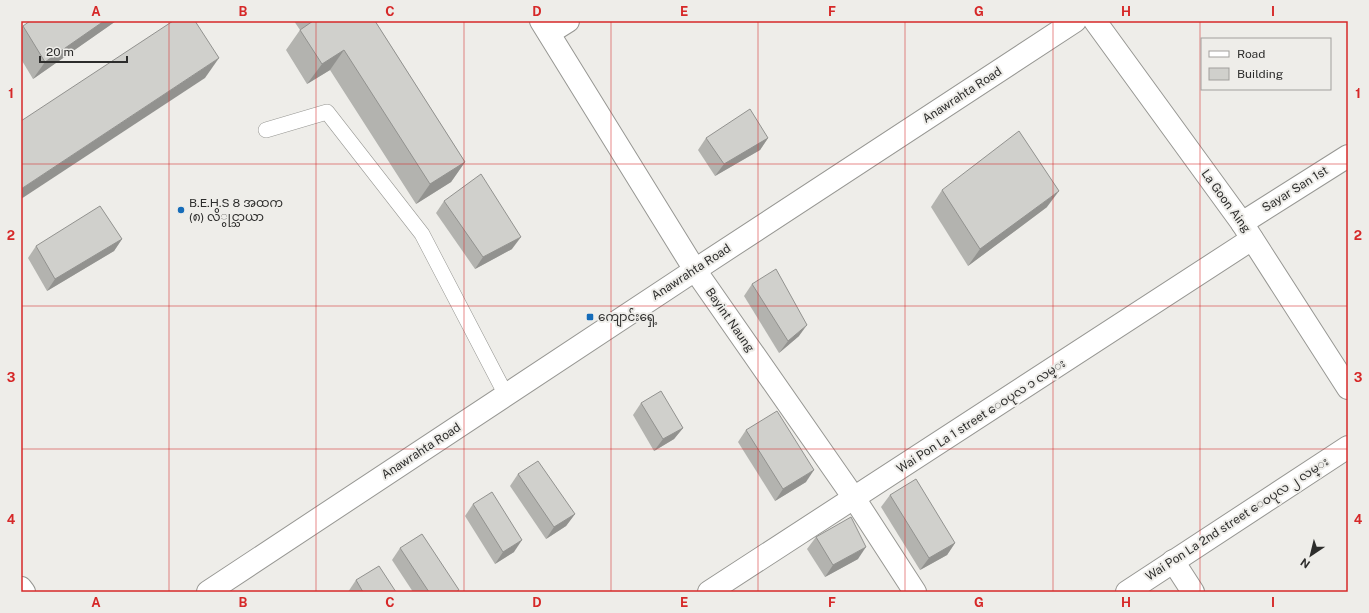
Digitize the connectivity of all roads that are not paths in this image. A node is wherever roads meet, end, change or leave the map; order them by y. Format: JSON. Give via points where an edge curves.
{"nodes":[{"id":1,"x":568,"y":21,"type":"edge"},
{"id":2,"x":1075,"y":21,"type":"edge"},
{"id":3,"x":1094,"y":21,"type":"edge"},
{"id":4,"x":546,"y":27,"type":"edge"},
{"id":5,"x":266,"y":130,"type":"dead end"},
{"id":6,"x":1348,"y":156,"type":"edge"},
{"id":7,"x":1247,"y":231,"type":"junction"},
{"id":8,"x":695,"y":270,"type":"junction"},
{"id":9,"x":1348,"y":388,"type":"edge"},
{"id":10,"x":506,"y":395,"type":"junction"},
{"id":11,"x":1348,"y":446,"type":"edge"},
{"id":12,"x":854,"y":498,"type":"junction"},
{"id":13,"x":1173,"y":562,"type":"junction"},
{"id":14,"x":21,"y":588,"type":"edge"},
{"id":15,"x":24,"y":592,"type":"edge"},
{"id":16,"x":208,"y":592,"type":"edge"},
{"id":17,"x":709,"y":592,"type":"edge"},
{"id":18,"x":915,"y":592,"type":"edge"},
{"id":19,"x":1127,"y":592,"type":"edge"},
{"id":20,"x":1193,"y":592,"type":"edge"}],
"edges":[{"from":1,"to":4,"type":"street"},
{"from":2,"to":8,"type":"street","name":"Anawrahta Road"},
{"from":3,"to":7,"type":"street","name":"La Goon Aing"},
{"from":4,"to":8,"type":"street","name":"Bayint Naung"},
{"from":5,"to":10,"type":"lane","via":[[327,112],[422,234]]},
{"from":6,"to":7,"type":"street","name":"Sayar San 1st"},
{"from":7,"to":9,"type":"street","name":"La Goon Aing"},
{"from":7,"to":12,"type":"street","name":"Wai Pon La 1 street ေဝပုလ ၁ လမ္း"},
{"from":8,"to":10,"type":"street","name":"Anawrahta Road"},
{"from":8,"to":12,"type":"street","name":"Bayint Naung"},
{"from":10,"to":16,"type":"street","name":"Anawrahta Road"},
{"from":11,"to":13,"type":"street","name":"Wai Pon La 2nd street ေဝပုလ ၂ လမ္း"},
{"from":12,"to":17,"type":"street","name":"Wai Pon La 1 street ေဝပုလ ၁ လမ္း"},
{"from":12,"to":18,"type":"street","name":"Bayint Naung"},
{"from":13,"to":19,"type":"street","name":"Wai Pon La 2nd street ေဝပုလ ၂ လမ္း"},
{"from":13,"to":20,"type":"street"},
{"from":14,"to":15,"type":"street"}]}
